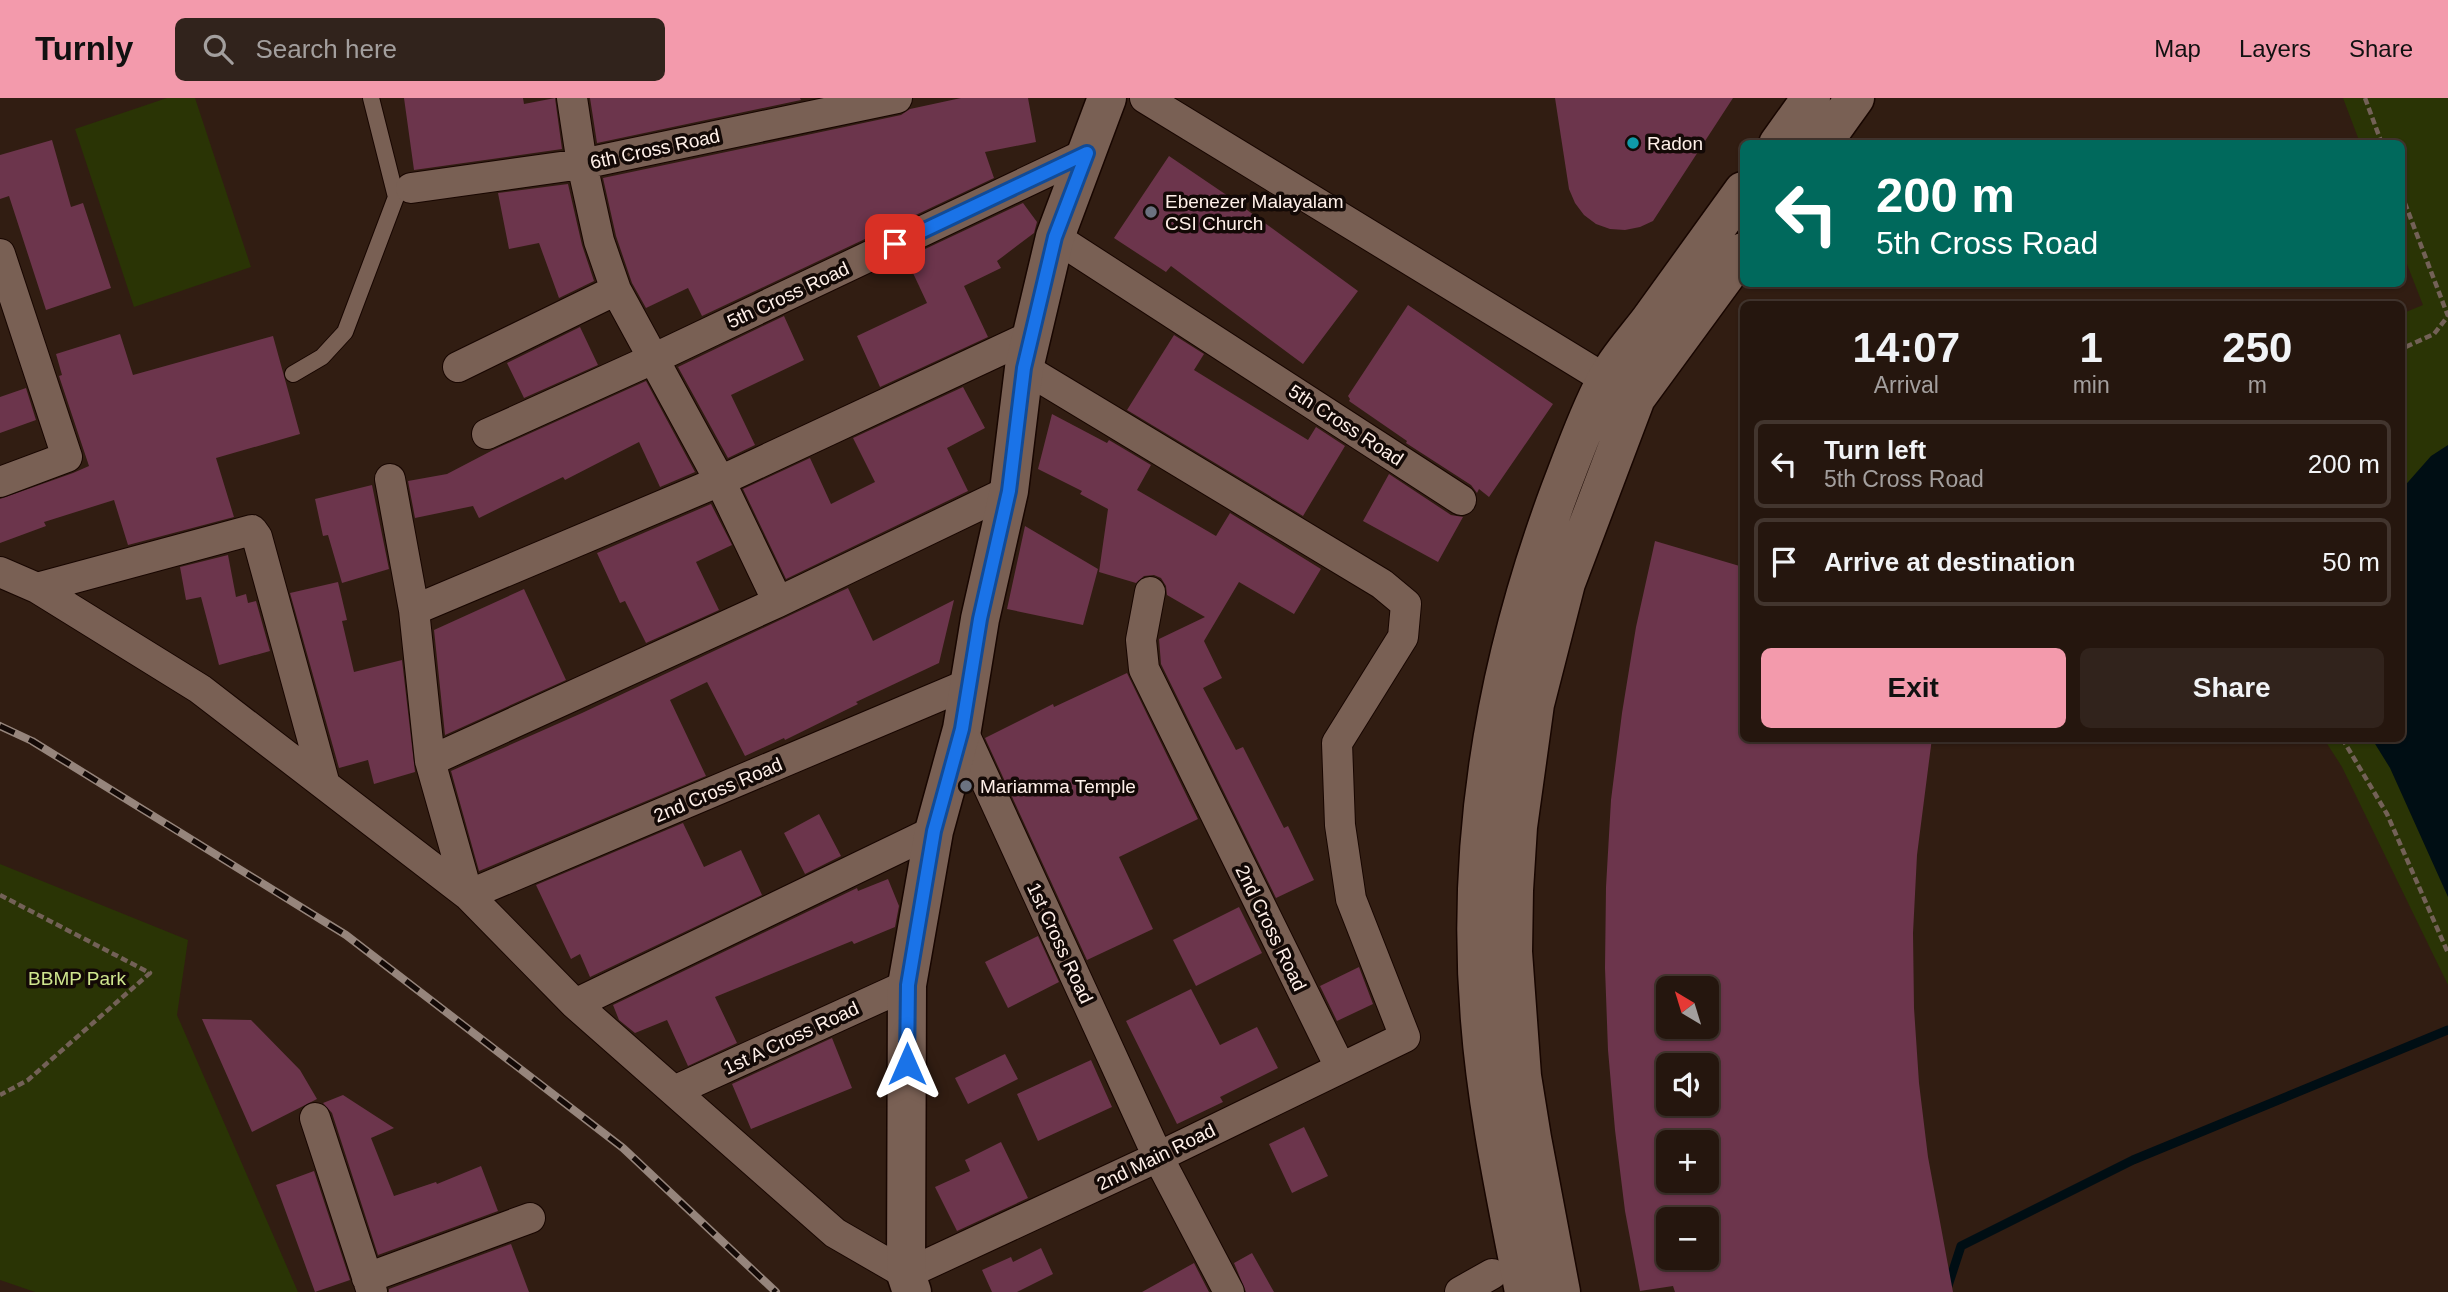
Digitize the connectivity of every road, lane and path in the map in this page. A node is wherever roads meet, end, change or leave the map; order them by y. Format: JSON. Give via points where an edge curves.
{"nodes":[{"id":1,"x":371,"y":98,"type":"edge"},
{"id":2,"x":572,"y":98,"type":"edge"},
{"id":3,"x":897,"y":98,"type":"edge"},
{"id":4,"x":1107,"y":98,"type":"edge"},
{"id":5,"x":1145,"y":98,"type":"edge"},
{"id":6,"x":1811,"y":98,"type":"edge"},
{"id":7,"x":1855,"y":98,"type":"edge"},
{"id":8,"x":2365,"y":98,"type":"edge"},
{"id":9,"x":1781,"y":140,"type":"edge"},
{"id":10,"x":1825,"y":140,"type":"edge"},
{"id":11,"x":2381,"y":140,"type":"edge"},
{"id":12,"x":1087,"y":153,"type":"junction"},
{"id":13,"x":582,"y":164,"type":"junction"},
{"id":14,"x":403,"y":193,"type":"junction"},
{"id":15,"x":1740,"y":196,"type":"edge"},
{"id":16,"x":2405,"y":203,"type":"edge"},
{"id":17,"x":1055,"y":237,"type":"junction"},
{"id":18,"x":0,"y":254,"type":"edge"},
{"id":19,"x":1740,"y":255,"type":"edge"},
{"id":20,"x":616,"y":290,"type":"junction"},
{"id":21,"x":2405,"y":347,"type":"edge"},
{"id":22,"x":1028,"y":351,"type":"junction"},
{"id":23,"x":655,"y":358,"type":"junction"},
{"id":24,"x":458,"y":367,"type":"dead end"},
{"id":25,"x":293,"y":374,"type":"dead end"},
{"id":26,"x":1621,"y":389,"type":"junction"},
{"id":27,"x":487,"y":434,"type":"dead end"},
{"id":28,"x":390,"y":479,"type":"dead end"},
{"id":29,"x":720,"y":481,"type":"junction"},
{"id":30,"x":0,"y":482,"type":"edge"},
{"id":31,"x":1009,"y":491,"type":"junction"},
{"id":32,"x":1461,"y":500,"type":"dead end"},
{"id":33,"x":0,"y":572,"type":"edge"},
{"id":34,"x":37,"y":589,"type":"junction"},
{"id":35,"x":1150,"y":592,"type":"dead end"},
{"id":36,"x":778,"y":603,"type":"junction"},
{"id":37,"x":414,"y":610,"type":"junction"},
{"id":38,"x":968,"y":684,"type":"junction"},
{"id":39,"x":962,"y":729,"type":"junction"},
{"id":40,"x":2344,"y":742,"type":"edge"},
{"id":41,"x":430,"y":761,"type":"junction"},
{"id":42,"x":325,"y":785,"type":"junction"},
{"id":43,"x":934,"y":831,"type":"junction"},
{"id":44,"x":0,"y":895,"type":"edge"},
{"id":45,"x":468,"y":895,"type":"junction"},
{"id":46,"x":2448,"y":953,"type":"edge"},
{"id":47,"x":908,"y":985,"type":"junction"},
{"id":48,"x":575,"y":1004,"type":"junction"},
{"id":49,"x":1340,"y":1068,"type":"junction"},
{"id":50,"x":674,"y":1091,"type":"junction"},
{"id":51,"x":0,"y":1095,"type":"edge"},
{"id":52,"x":315,"y":1118,"type":"dead end"},
{"id":53,"x":1158,"y":1157,"type":"junction"},
{"id":54,"x":530,"y":1218,"type":"dead end"},
{"id":55,"x":909,"y":1283,"type":"edge"},
{"id":56,"x":1508,"y":1283,"type":"edge"},
{"id":57,"x":370,"y":1285,"type":"edge"},
{"id":58,"x":1229,"y":1292,"type":"edge"},
{"id":59,"x":1460,"y":1292,"type":"edge"},
{"id":60,"x":1561,"y":1292,"type":"edge"}],
"edges":[{"from":1,"to":14,"type":"lane"},
{"from":2,"to":13,"type":"street"},
{"from":3,"to":13,"type":"street","name":"6th Cross Road"},
{"from":4,"to":12,"type":"street"},
{"from":5,"to":26,"type":"street"},
{"from":6,"to":9,"type":"street"},
{"from":7,"to":10,"type":"street"},
{"from":8,"to":11,"type":"path"},
{"from":12,"to":17,"type":"street"},
{"from":12,"to":23,"type":"street","name":"5th Cross Road"},
{"from":13,"to":14,"type":"street","name":"6th Cross Road"},
{"from":13,"to":20,"type":"street","via":[[599,241]]},
{"from":14,"to":25,"type":"lane","via":[[345,332],[322,357]]},
{"from":15,"to":26,"type":"street"},
{"from":16,"to":21,"type":"path","via":[[2448,316],[2434,334]]},
{"from":17,"to":22,"type":"street"},
{"from":17,"to":32,"type":"street","name":"5th Cross Road"},
{"from":18,"to":30,"type":"street","via":[[67,457]]},
{"from":19,"to":26,"type":"street"},
{"from":20,"to":23,"type":"street"},
{"from":20,"to":24,"type":"street"},
{"from":22,"to":29,"type":"street"},
{"from":22,"to":31,"type":"street"},
{"from":22,"to":49,"type":"street","name":"2nd Main Road","via":[[1382,583],[1406,604],[1403,637],[1337,743],[1340,825],[1352,899],[1405,1037]]},
{"from":23,"to":27,"type":"street","name":"5th Cross Road"},
{"from":23,"to":29,"type":"street"},
{"from":26,"to":56,"type":"street","via":[[1572,460],[1531,572],[1499,697],[1481,824],[1479,1017]]},
{"from":26,"to":60,"type":"street","via":[[1552,631],[1535,704],[1518,827],[1513,952],[1519,1039],[1532,1139]]},
{"from":28,"to":37,"type":"street"},
{"from":29,"to":36,"type":"street"},
{"from":29,"to":37,"type":"street"},
{"from":31,"to":36,"type":"street"},
{"from":31,"to":38,"type":"street"},
{"from":33,"to":34,"type":"street"},
{"from":34,"to":42,"type":"street","via":[[200,689]]},
{"from":34,"to":42,"type":"street","via":[[252,530]]},
{"from":35,"to":49,"type":"street","name":"2nd Cross Road","via":[[1141,640],[1144,669]]},
{"from":36,"to":41,"type":"street"},
{"from":37,"to":41,"type":"street"},
{"from":38,"to":39,"type":"street"},
{"from":38,"to":45,"type":"street","name":"2nd Cross Road"},
{"from":39,"to":43,"type":"street"},
{"from":39,"to":53,"type":"street","name":"1st Cross Road"},
{"from":40,"to":46,"type":"path","via":[[2387,814]]},
{"from":41,"to":45,"type":"street"},
{"from":42,"to":45,"type":"street"},
{"from":43,"to":47,"type":"street"},
{"from":43,"to":48,"type":"street"},
{"from":44,"to":51,"type":"path","via":[[150,973],[28,1080]]},
{"from":45,"to":48,"type":"street"},
{"from":47,"to":50,"type":"street","name":"1st A Cross Road"},
{"from":47,"to":55,"type":"street"},
{"from":48,"to":50,"type":"street"},
{"from":49,"to":53,"type":"street","name":"2nd Main Road"},
{"from":50,"to":55,"type":"street","via":[[835,1233]]},
{"from":52,"to":57,"type":"street"},
{"from":53,"to":55,"type":"street","name":"2nd Main Road"},
{"from":53,"to":58,"type":"street","name":"1st Cross Road"},
{"from":54,"to":57,"type":"street"},
{"from":56,"to":59,"type":"street"}]}
